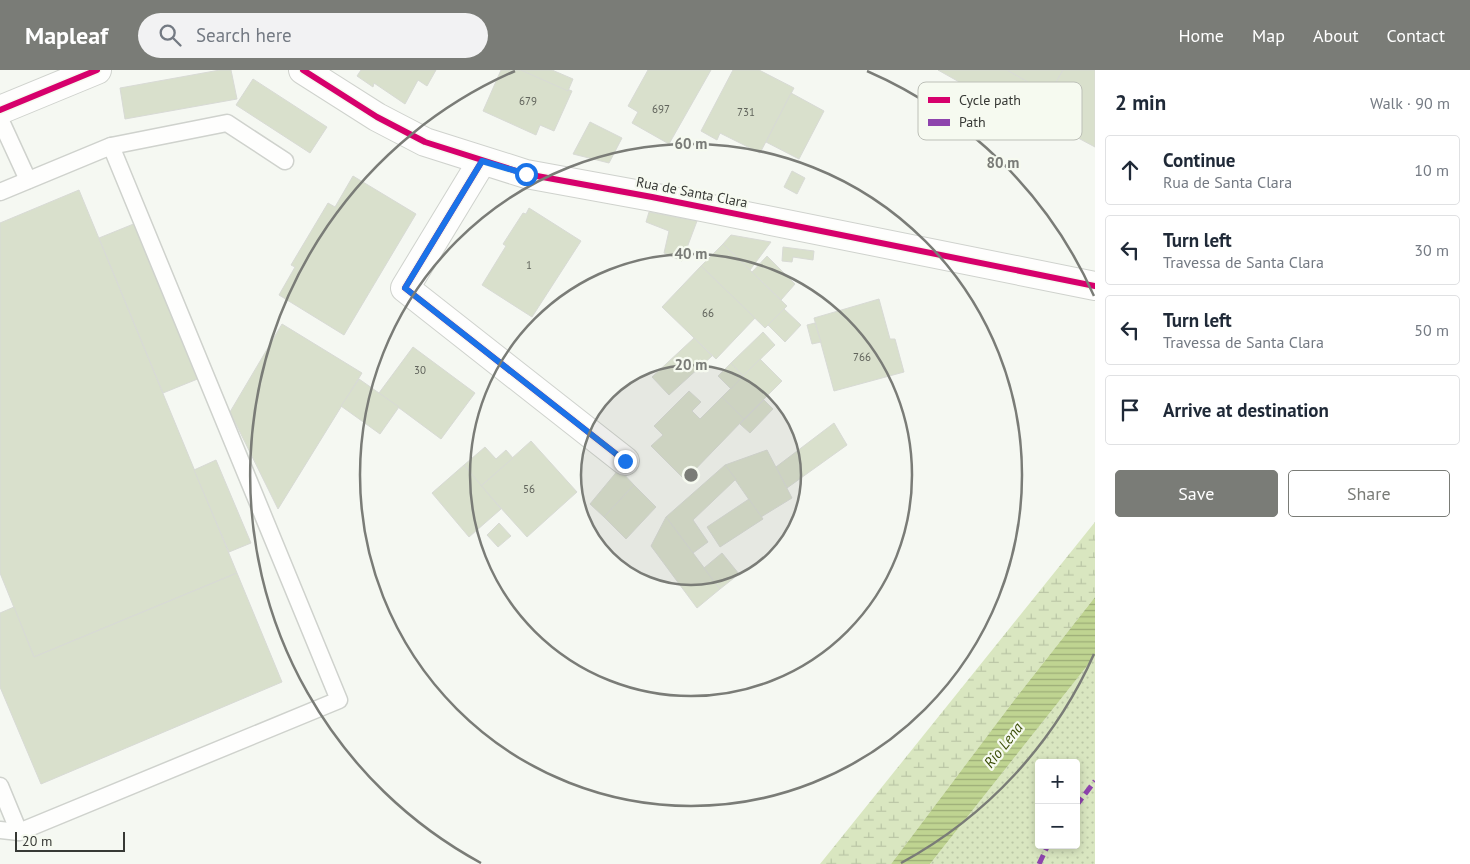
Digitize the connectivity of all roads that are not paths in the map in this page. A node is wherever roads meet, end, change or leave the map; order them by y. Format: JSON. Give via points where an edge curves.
{"nodes":[{"id":1,"x":98,"y":70,"type":"edge"},
{"id":2,"x":303,"y":70,"type":"edge"},
{"id":3,"x":0,"y":110,"type":"edge"},
{"id":4,"x":0,"y":119,"type":"edge"},
{"id":5,"x":112,"y":146,"type":"junction"},
{"id":6,"x":285,"y":161,"type":"dead end"},
{"id":7,"x":482,"y":161,"type":"junction"},
{"id":8,"x":28,"y":180,"type":"junction"},
{"id":9,"x":0,"y":192,"type":"edge"},
{"id":10,"x":1095,"y":286,"type":"edge"},
{"id":11,"x":625,"y":461,"type":"dead end"},
{"id":12,"x":0,"y":786,"type":"edge"},
{"id":13,"x":0,"y":830,"type":"edge"},
{"id":14,"x":19,"y":832,"type":"junction"}],
"edges":[{"from":1,"to":3,"type":"street"},
{"from":2,"to":7,"type":"street","name":"Rua de Santa Clara","via":[[377,117],[424,142]]},
{"from":4,"to":8,"type":"lane"},
{"from":5,"to":6,"type":"lane","via":[[227,123]]},
{"from":5,"to":8,"type":"lane"},
{"from":5,"to":14,"type":"lane","via":[[339,700]]},
{"from":7,"to":10,"type":"street","name":"Rua de Santa Clara","via":[[526,174],[652,196]]},
{"from":7,"to":11,"type":"street","via":[[405,288]]},
{"from":8,"to":9,"type":"lane"},
{"from":12,"to":14,"type":"lane"},
{"from":13,"to":14,"type":"lane"}]}
